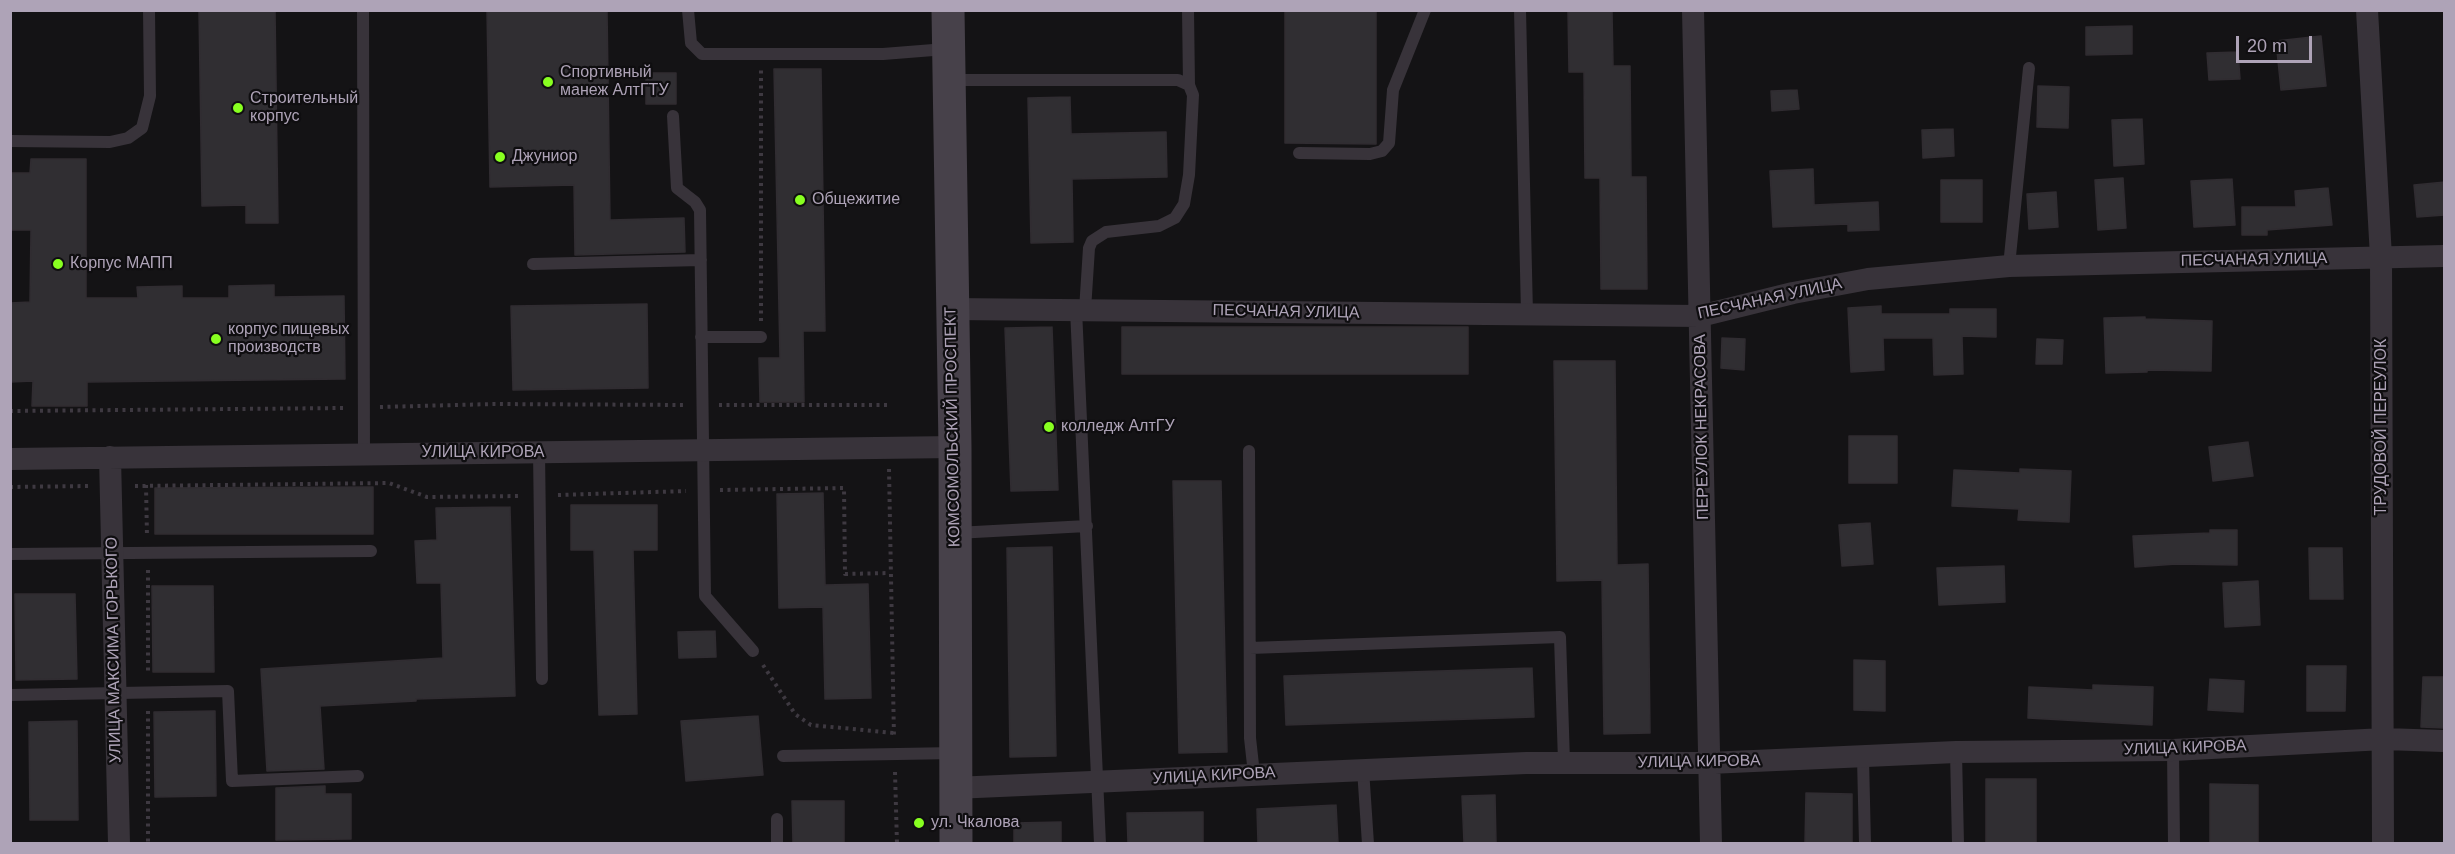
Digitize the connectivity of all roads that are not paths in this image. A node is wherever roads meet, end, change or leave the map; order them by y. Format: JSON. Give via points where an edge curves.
{"nodes":[{"id":1,"x":149,"y":10,"type":"edge"},
{"id":2,"x":363,"y":10,"type":"edge"},
{"id":3,"x":688,"y":10,"type":"edge"},
{"id":4,"x":948,"y":10,"type":"edge"},
{"id":5,"x":1188,"y":10,"type":"edge"},
{"id":6,"x":1425,"y":10,"type":"edge"},
{"id":7,"x":1520,"y":10,"type":"edge"},
{"id":8,"x":1693,"y":10,"type":"edge"},
{"id":9,"x":2367,"y":10,"type":"edge"},
{"id":10,"x":950,"y":64,"type":"junction"},
{"id":11,"x":2029,"y":68,"type":"dead end"},
{"id":12,"x":1189,"y":85,"type":"junction"},
{"id":13,"x":673,"y":116,"type":"dead end"},
{"id":14,"x":10,"y":141,"type":"edge"},
{"id":15,"x":1299,"y":153,"type":"dead end"},
{"id":16,"x":2445,"y":256,"type":"edge"},
{"id":17,"x":2381,"y":257,"type":"junction"},
{"id":18,"x":700,"y":260,"type":"junction"},
{"id":19,"x":533,"y":264,"type":"dead end"},
{"id":20,"x":2009,"y":266,"type":"junction"},
{"id":21,"x":951,"y":309,"type":"junction"},
{"id":22,"x":1080,"y":310,"type":"junction"},
{"id":23,"x":1527,"y":314,"type":"junction"},
{"id":24,"x":1700,"y":316,"type":"junction"},
{"id":25,"x":701,"y":337,"type":"junction"},
{"id":26,"x":761,"y":337,"type":"road end"},
{"id":27,"x":955,"y":447,"type":"junction"},
{"id":28,"x":1249,"y":451,"type":"dead end"},
{"id":29,"x":539,"y":452,"type":"junction"},
{"id":30,"x":702,"y":452,"type":"junction"},
{"id":31,"x":364,"y":453,"type":"junction"},
{"id":32,"x":110,"y":457,"type":"junction"},
{"id":33,"x":10,"y":459,"type":"edge"},
{"id":34,"x":1087,"y":526,"type":"junction"},
{"id":35,"x":955,"y":533,"type":"junction"},
{"id":36,"x":371,"y":551,"type":"dead end"},
{"id":37,"x":112,"y":553,"type":"junction"},
{"id":38,"x":10,"y":554,"type":"edge"},
{"id":39,"x":1250,"y":648,"type":"junction"},
{"id":40,"x":753,"y":651,"type":"road end"},
{"id":41,"x":542,"y":679,"type":"dead end"},
{"id":42,"x":114,"y":692,"type":"junction"},
{"id":43,"x":10,"y":695,"type":"edge"},
{"id":44,"x":2384,"y":739,"type":"junction"},
{"id":45,"x":2445,"y":741,"type":"edge"},
{"id":46,"x":2174,"y":750,"type":"junction"},
{"id":47,"x":1956,"y":752,"type":"junction"},
{"id":48,"x":955,"y":753,"type":"junction"},
{"id":49,"x":783,"y":756,"type":"dead end"},
{"id":50,"x":1863,"y":758,"type":"junction"},
{"id":51,"x":1564,"y":762,"type":"junction"},
{"id":52,"x":1709,"y":763,"type":"junction"},
{"id":53,"x":1363,"y":769,"type":"junction"},
{"id":54,"x":1254,"y":774,"type":"junction"},
{"id":55,"x":358,"y":776,"type":"dead end"},
{"id":56,"x":1096,"y":782,"type":"junction"},
{"id":57,"x":954,"y":788,"type":"junction"},
{"id":58,"x":777,"y":819,"type":"dead end"},
{"id":59,"x":119,"y":843,"type":"edge"},
{"id":60,"x":777,"y":843,"type":"edge"},
{"id":61,"x":956,"y":843,"type":"edge"},
{"id":62,"x":1100,"y":843,"type":"edge"},
{"id":63,"x":1368,"y":843,"type":"edge"},
{"id":64,"x":1711,"y":843,"type":"edge"},
{"id":65,"x":1865,"y":843,"type":"edge"},
{"id":66,"x":1958,"y":843,"type":"edge"},
{"id":67,"x":2174,"y":843,"type":"edge"},
{"id":68,"x":2383,"y":843,"type":"edge"}],
"edges":[{"from":1,"to":14,"type":"lane","via":[[150,96],[142,128],[128,138],[110,142]]},
{"from":2,"to":31,"type":"lane"},
{"from":3,"to":10,"type":"lane","via":[[691,43],[702,54],[883,54]]},
{"from":4,"to":10,"type":"main road","name":"КОМСОМОЛЬСКИЙ ПРОСПЕКТ"},
{"from":5,"to":12,"type":"lane"},
{"from":6,"to":15,"type":"lane","via":[[1393,90],[1389,142],[1382,151]]},
{"from":7,"to":23,"type":"lane"},
{"from":8,"to":24,"type":"street","name":"ПЕРЕУЛОК НЕКРАСОВА"},
{"from":9,"to":17,"type":"street","name":"ТРУДОВОЙ ПЕРЕУЛОК"},
{"from":10,"to":12,"type":"lane","via":[[1178,80]]},
{"from":10,"to":21,"type":"main road","name":"КОМСОМОЛЬСКИЙ ПРОСПЕКТ"},
{"from":11,"to":20,"type":"lane"},
{"from":12,"to":22,"type":"lane","via":[[1193,95],[1184,204],[1175,218],[1159,226],[1106,232],[1092,241]]},
{"from":13,"to":18,"type":"lane","via":[[677,188],[700,210]]},
{"from":16,"to":17,"type":"street","name":"ПЕСЧАНАЯ УЛИЦА"},
{"from":17,"to":20,"type":"street","name":"ПЕСЧАНАЯ УЛИЦА"},
{"from":17,"to":44,"type":"street","name":"ТРУДОВОЙ ПЕРЕУЛОК"},
{"from":18,"to":19,"type":"lane"},
{"from":18,"to":25,"type":"lane"},
{"from":20,"to":24,"type":"street","name":"ПЕСЧАНАЯ УЛИЦА","via":[[1868,279]]},
{"from":21,"to":22,"type":"street","name":"ПЕСЧАНАЯ УЛИЦА"},
{"from":21,"to":27,"type":"main road","name":"КОМСОМОЛЬСКИЙ ПРОСПЕКТ"},
{"from":22,"to":23,"type":"street","name":"ПЕСЧАНАЯ УЛИЦА"},
{"from":22,"to":34,"type":"lane"},
{"from":23,"to":24,"type":"street","name":"ПЕСЧАНАЯ УЛИЦА"},
{"from":24,"to":52,"type":"street","name":"ПЕРЕУЛОК НЕКРАСОВА"},
{"from":25,"to":26,"type":"lane"},
{"from":25,"to":30,"type":"lane"},
{"from":27,"to":30,"type":"street","name":"УЛИЦА КИРОВА"},
{"from":27,"to":35,"type":"main road","name":"КОМСОМОЛЬСКИЙ ПРОСПЕКТ"},
{"from":28,"to":39,"type":"lane"},
{"from":29,"to":30,"type":"street","name":"УЛИЦА КИРОВА"},
{"from":29,"to":31,"type":"street","name":"УЛИЦА КИРОВА"},
{"from":29,"to":41,"type":"lane"},
{"from":30,"to":40,"type":"lane","via":[[705,596]]},
{"from":31,"to":32,"type":"street","name":"УЛИЦА КИРОВА"},
{"from":32,"to":33,"type":"street","name":"УЛИЦА КИРОВА"},
{"from":32,"to":37,"type":"street","name":"УЛИЦА МАКСИМА ГОРЬКОГО"},
{"from":34,"to":35,"type":"lane"},
{"from":34,"to":56,"type":"lane"},
{"from":35,"to":48,"type":"main road","name":"КОМСОМОЛЬСКИЙ ПРОСПЕКТ"},
{"from":36,"to":37,"type":"lane"},
{"from":37,"to":38,"type":"lane"},
{"from":37,"to":42,"type":"street","name":"УЛИЦА МАКСИМА ГОРЬКОГО"},
{"from":39,"to":51,"type":"lane","via":[[1560,637]]},
{"from":39,"to":54,"type":"lane"},
{"from":42,"to":43,"type":"lane"},
{"from":42,"to":55,"type":"lane","via":[[228,691],[232,782]]},
{"from":42,"to":59,"type":"street","name":"УЛИЦА МАКСИМА ГОРЬКОГО"},
{"from":44,"to":45,"type":"street","name":"УЛИЦА КИРОВА"},
{"from":44,"to":46,"type":"street","name":"УЛИЦА КИРОВА"},
{"from":44,"to":68,"type":"street","name":"ТРУДОВОЙ ПЕРЕУЛОК"},
{"from":46,"to":47,"type":"street","name":"УЛИЦА КИРОВА"},
{"from":46,"to":67,"type":"lane"},
{"from":47,"to":50,"type":"street","name":"УЛИЦА КИРОВА"},
{"from":47,"to":66,"type":"lane"},
{"from":48,"to":49,"type":"lane"},
{"from":48,"to":57,"type":"main road","name":"КОМСОМОЛЬСКИЙ ПРОСПЕКТ"},
{"from":50,"to":52,"type":"street","name":"УЛИЦА КИРОВА"},
{"from":50,"to":65,"type":"lane"},
{"from":51,"to":52,"type":"street","name":"УЛИЦА КИРОВА"},
{"from":51,"to":53,"type":"street","name":"УЛИЦА КИРОВА"},
{"from":52,"to":64,"type":"street","name":"ПЕРЕУЛОК НЕКРАСОВА"},
{"from":53,"to":54,"type":"street","name":"УЛИЦА КИРОВА"},
{"from":53,"to":63,"type":"lane"},
{"from":54,"to":56,"type":"street","name":"УЛИЦА КИРОВА"},
{"from":56,"to":57,"type":"street","name":"УЛИЦА КИРОВА"},
{"from":56,"to":62,"type":"lane"},
{"from":57,"to":61,"type":"main road","name":"КОМСОМОЛЬСКИЙ ПРОСПЕКТ"},
{"from":58,"to":60,"type":"lane"}]}
